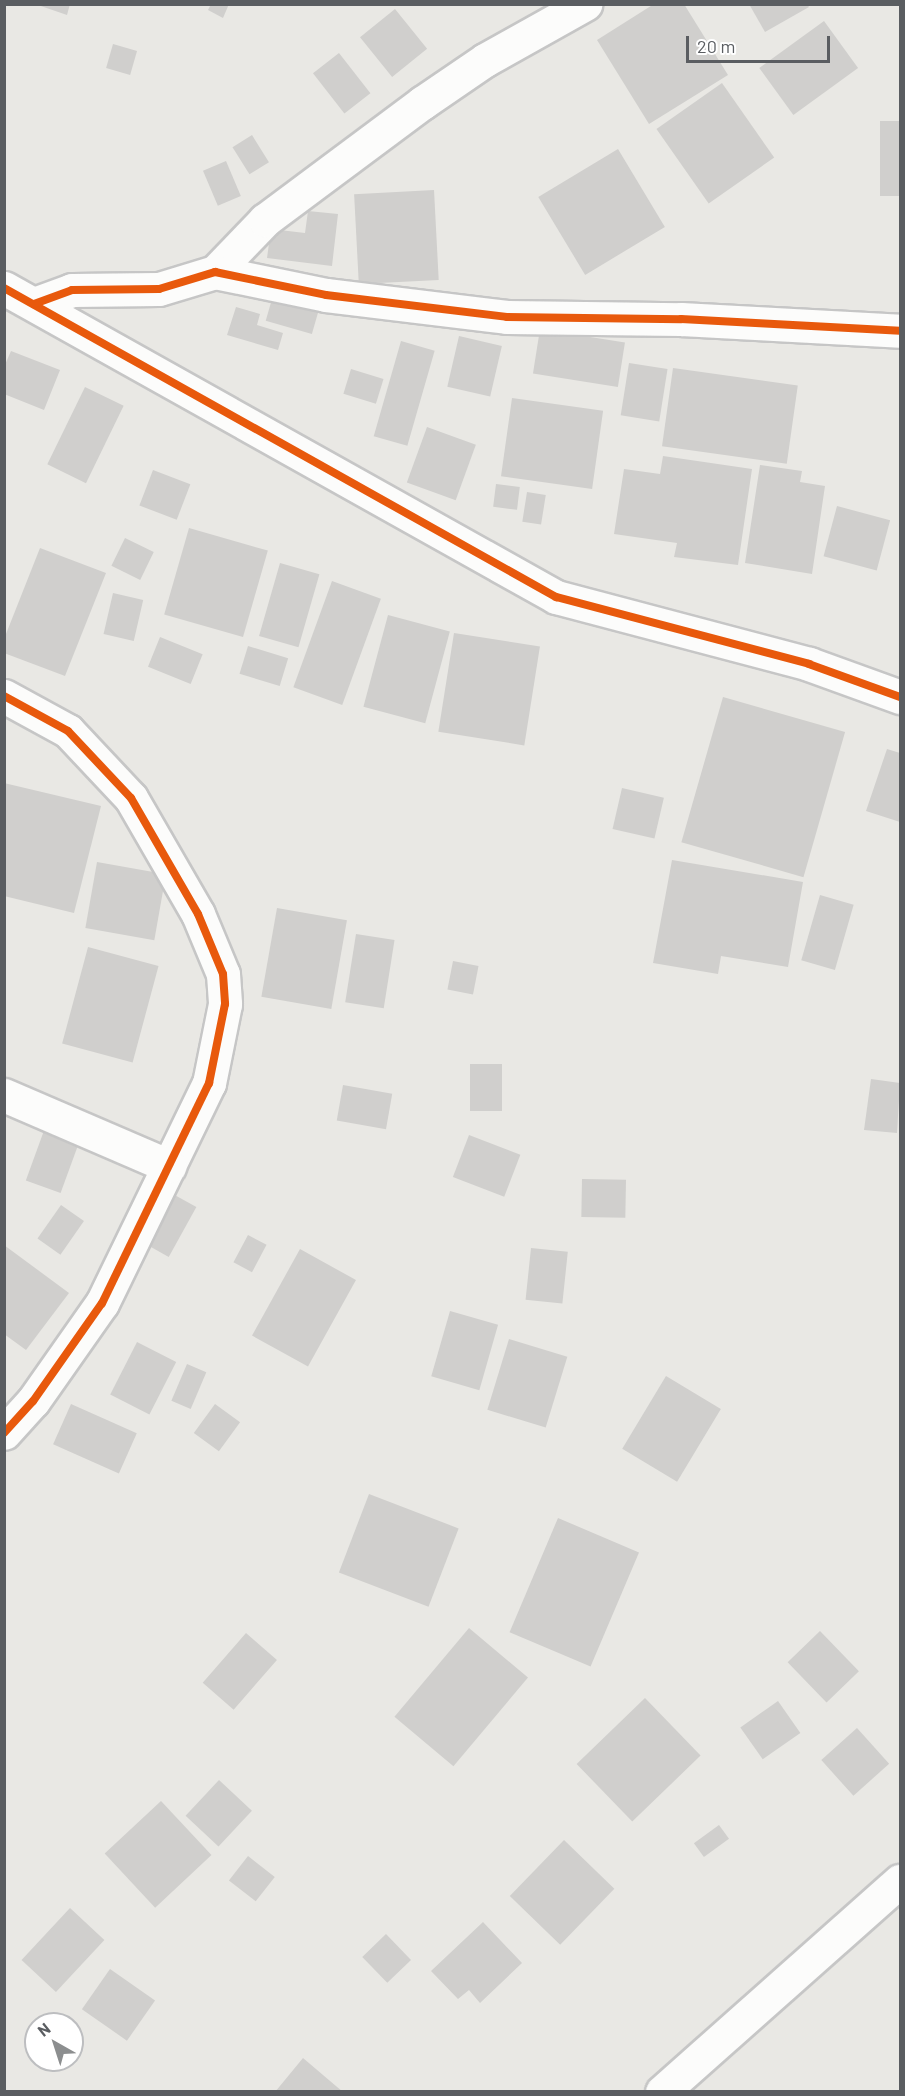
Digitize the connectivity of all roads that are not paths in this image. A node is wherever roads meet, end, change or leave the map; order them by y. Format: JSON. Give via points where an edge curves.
{"nodes":[{"id":1,"x":585,"y":4,"type":"edge"},
{"id":2,"x":215,"y":272,"type":"junction"},
{"id":3,"x":4,"y":288,"type":"edge"},
{"id":4,"x":34,"y":303,"type":"junction"},
{"id":5,"x":900,"y":331,"type":"edge"},
{"id":6,"x":4,"y":696,"type":"edge"},
{"id":7,"x":900,"y":697,"type":"edge"},
{"id":8,"x":4,"y":1095,"type":"edge"},
{"id":9,"x":169,"y":1166,"type":"junction"},
{"id":10,"x":4,"y":1433,"type":"edge"},
{"id":11,"x":900,"y":1881,"type":"edge"},
{"id":12,"x":662,"y":2091,"type":"edge"}],
"edges":[{"from":1,"to":2,"type":"street","via":[[485,60],[422,103],[265,220]]},
{"from":2,"to":4,"type":"street","via":[[159,289],[72,291]]},
{"from":2,"to":5,"type":"street","via":[[326,294],[507,317],[681,319]]},
{"from":3,"to":4,"type":"street"},
{"from":4,"to":7,"type":"street","via":[[556,597],[809,664]]},
{"from":6,"to":9,"type":"street","via":[[68,731],[131,798],[198,914],[223,974],[225,1004],[209,1083]]},
{"from":8,"to":9,"type":"street"},
{"from":9,"to":10,"type":"street","via":[[102,1303],[33,1401]]},
{"from":11,"to":12,"type":"street"}]}
